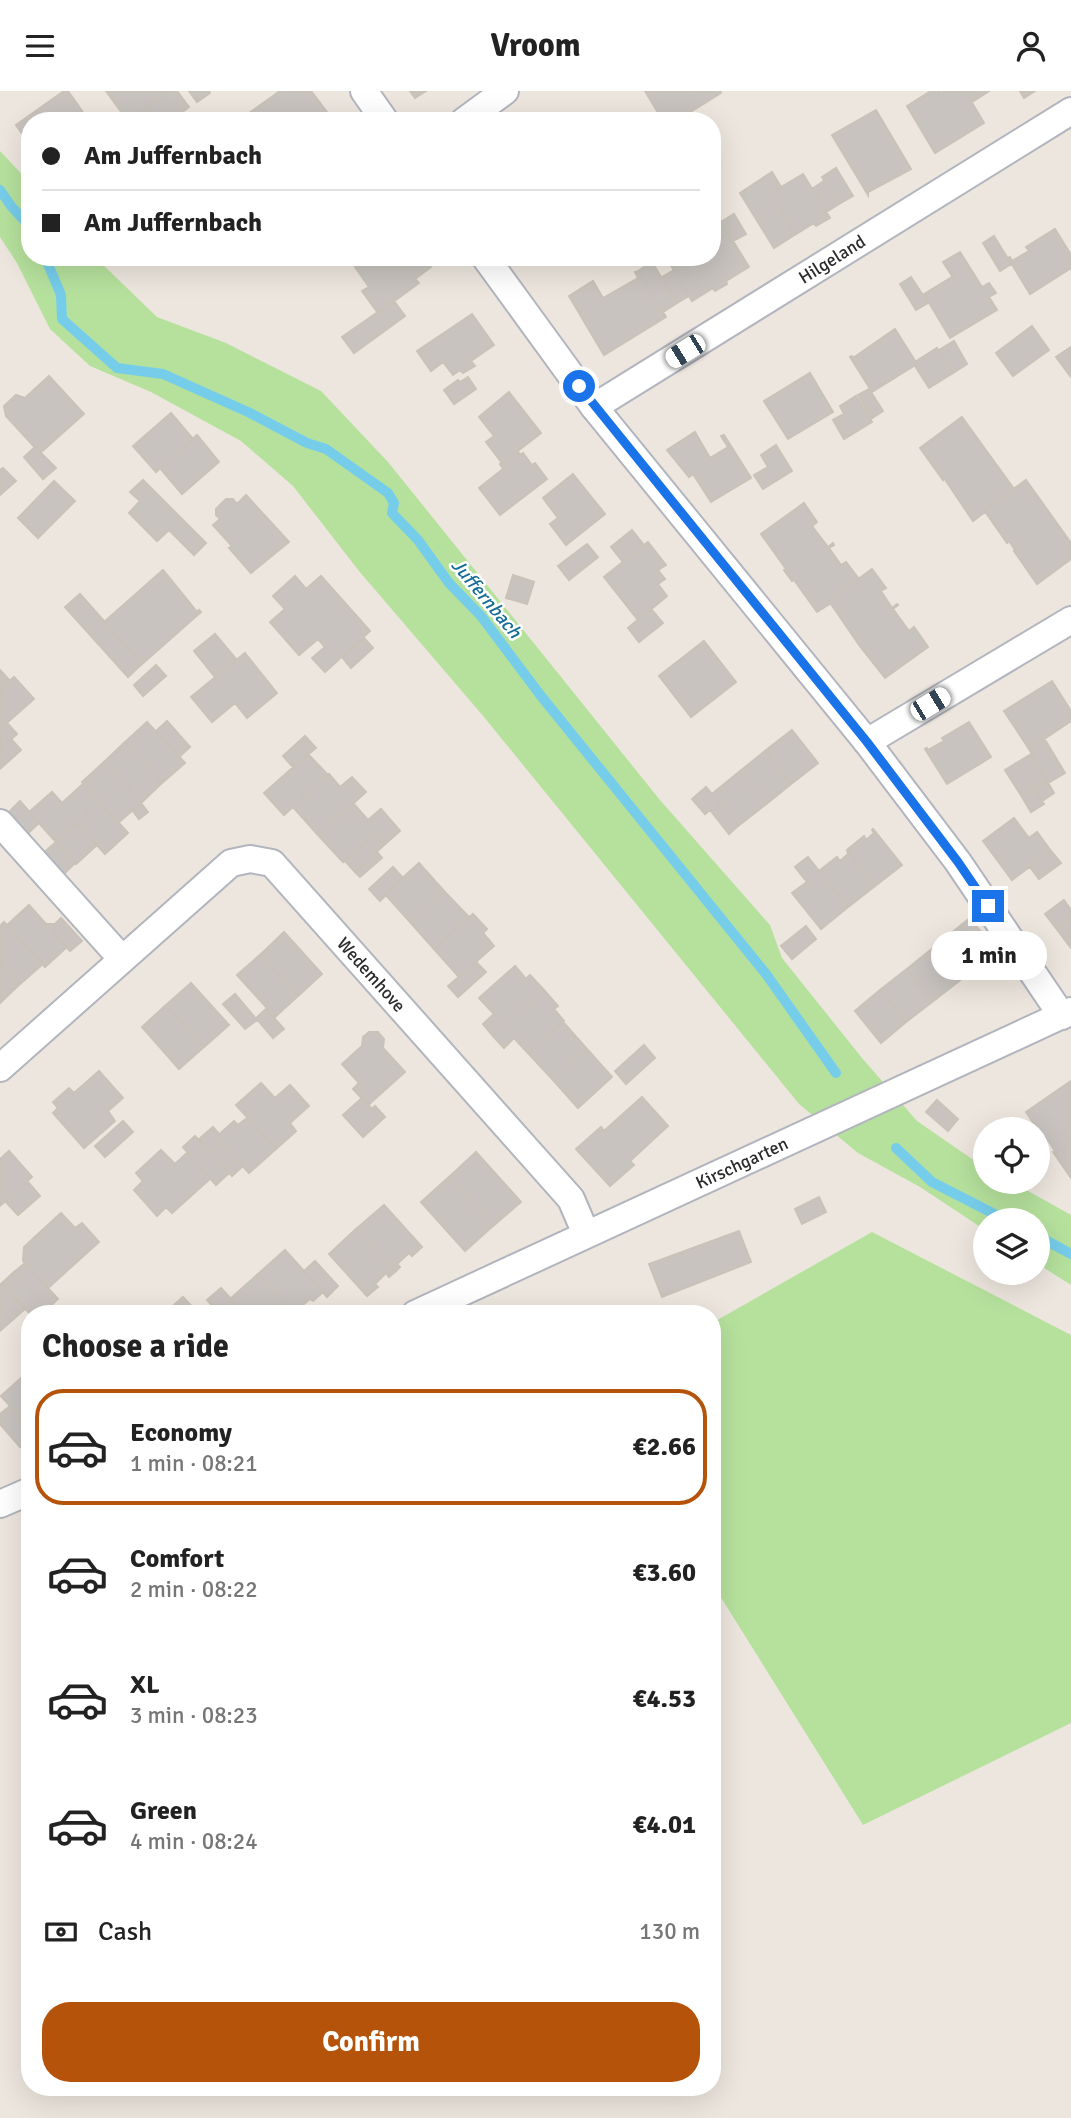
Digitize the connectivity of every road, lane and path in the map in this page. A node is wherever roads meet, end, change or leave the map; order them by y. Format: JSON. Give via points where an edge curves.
{"nodes":[{"id":1,"x":364,"y":91,"type":"edge"},
{"id":2,"x":505,"y":91,"type":"edge"},
{"id":3,"x":1071,"y":111,"type":"edge"},
{"id":4,"x":379,"y":112,"type":"edge"},
{"id":5,"x":476,"y":112,"type":"edge"},
{"id":6,"x":492,"y":266,"type":"edge"},
{"id":7,"x":594,"y":407,"type":"junction"},
{"id":8,"x":1071,"y":620,"type":"edge"},
{"id":9,"x":867,"y":742,"type":"junction"},
{"id":10,"x":0,"y":823,"type":"edge"},
{"id":11,"x":122,"y":959,"type":"junction"},
{"id":12,"x":1066,"y":1014,"type":"edge"},
{"id":13,"x":0,"y":1068,"type":"edge"},
{"id":14,"x":586,"y":1234,"type":"junction"},
{"id":15,"x":434,"y":1305,"type":"edge"},
{"id":16,"x":21,"y":1495,"type":"edge"},
{"id":17,"x":0,"y":1504,"type":"edge"}],
"edges":[{"from":1,"to":4,"type":"street"},
{"from":2,"to":5,"type":"street"},
{"from":3,"to":7,"type":"street","name":"Hilgeland"},
{"from":6,"to":7,"type":"street"},
{"from":7,"to":9,"type":"street"},
{"from":8,"to":9,"type":"street"},
{"from":9,"to":12,"type":"street"},
{"from":10,"to":11,"type":"street"},
{"from":11,"to":13,"type":"street","name":"Wedemhove"},
{"from":11,"to":14,"type":"street","name":"Wedemhove","via":[[231,863],[250,859],[272,863],[571,1199]]},
{"from":12,"to":14,"type":"street","name":"Kirschgarten"},
{"from":14,"to":15,"type":"street","name":"Kirschgarten"},
{"from":16,"to":17,"type":"street"}]}
